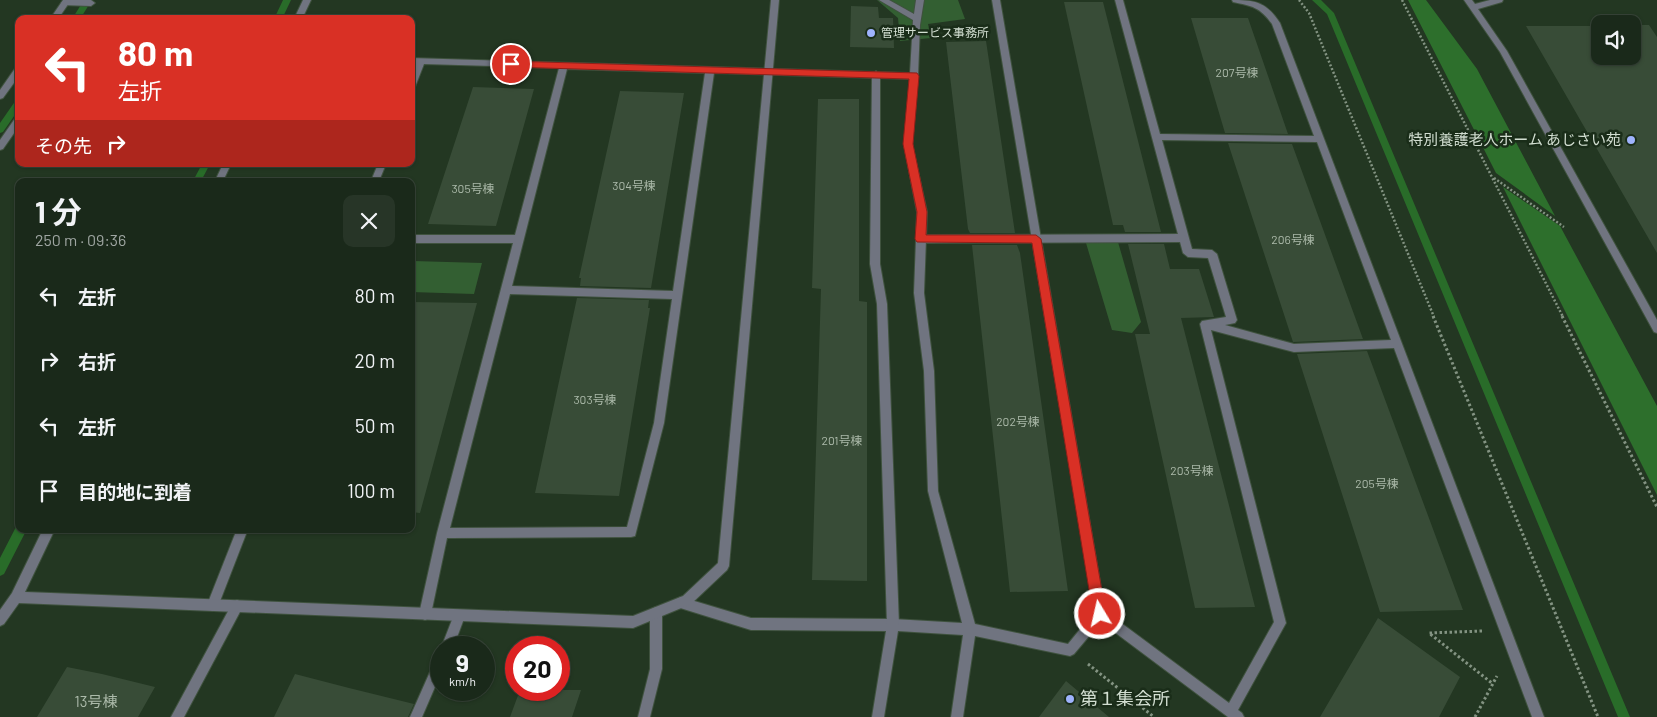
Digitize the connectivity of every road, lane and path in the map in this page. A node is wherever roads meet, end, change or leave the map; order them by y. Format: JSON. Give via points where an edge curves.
{"nodes":[{"id":1,"x":307,"y":0,"type":"edge"},
{"id":2,"x":776,"y":0,"type":"edge"},
{"id":3,"x":883,"y":0,"type":"edge"},
{"id":4,"x":920,"y":0,"type":"edge"},
{"id":5,"x":996,"y":0,"type":"edge"},
{"id":6,"x":1119,"y":0,"type":"edge"},
{"id":7,"x":1236,"y":0,"type":"edge"},
{"id":8,"x":1299,"y":0,"type":"edge"},
{"id":9,"x":1402,"y":0,"type":"edge"},
{"id":10,"x":1499,"y":0,"type":"edge"},
{"id":11,"x":66,"y":1,"type":"edge"},
{"id":12,"x":91,"y":3,"type":"dead end"},
{"id":13,"x":1471,"y":4,"type":"edge"},
{"id":14,"x":57,"y":15,"type":"edge"},
{"id":15,"x":300,"y":15,"type":"edge"},
{"id":16,"x":916,"y":19,"type":"junction"},
{"id":17,"x":415,"y":61,"type":"edge"},
{"id":18,"x":421,"y":61,"type":"junction"},
{"id":19,"x":564,"y":65,"type":"junction"},
{"id":20,"x":710,"y":69,"type":"junction"},
{"id":21,"x":769,"y":71,"type":"junction"},
{"id":22,"x":876,"y":74,"type":"junction"},
{"id":23,"x":15,"y":75,"type":"edge"},
{"id":24,"x":914,"y":76,"type":"junction"},
{"id":25,"x":415,"y":77,"type":"edge"},
{"id":26,"x":0,"y":96,"type":"edge"},
{"id":27,"x":15,"y":125,"type":"edge"},
{"id":28,"x":1156,"y":137,"type":"junction"},
{"id":29,"x":1320,"y":139,"type":"junction"},
{"id":30,"x":0,"y":146,"type":"edge"},
{"id":31,"x":1494,"y":178,"type":"junction"},
{"id":32,"x":1564,"y":227,"type":"dead end"},
{"id":33,"x":1183,"y":238,"type":"junction"},
{"id":34,"x":519,"y":239,"type":"junction"},
{"id":35,"x":921,"y":239,"type":"junction"},
{"id":36,"x":1036,"y":239,"type":"junction"},
{"id":37,"x":415,"y":240,"type":"edge"},
{"id":38,"x":506,"y":290,"type":"junction"},
{"id":39,"x":677,"y":295,"type":"junction"},
{"id":40,"x":1205,"y":324,"type":"junction"},
{"id":41,"x":1657,"y":329,"type":"edge"},
{"id":42,"x":1397,"y":344,"type":"junction"},
{"id":43,"x":1657,"y":507,"type":"edge"},
{"id":44,"x":47,"y":533,"type":"edge"},
{"id":45,"x":240,"y":533,"type":"edge"},
{"id":46,"x":443,"y":533,"type":"junction"},
{"id":47,"x":16,"y":597,"type":"junction"},
{"id":48,"x":680,"y":603,"type":"junction"},
{"id":49,"x":213,"y":605,"type":"junction"},
{"id":50,"x":237,"y":606,"type":"junction"},
{"id":51,"x":656,"y":613,"type":"junction"},
{"id":52,"x":425,"y":614,"type":"junction"},
{"id":53,"x":1100,"y":614,"type":"junction"},
{"id":54,"x":459,"y":616,"type":"junction"},
{"id":55,"x":0,"y":620,"type":"edge"},
{"id":56,"x":893,"y":625,"type":"junction"},
{"id":57,"x":970,"y":629,"type":"junction"},
{"id":58,"x":1505,"y":630,"type":"junction"},
{"id":59,"x":452,"y":636,"type":"edge"},
{"id":60,"x":1512,"y":649,"type":"junction"},
{"id":61,"x":1070,"y":650,"type":"junction"},
{"id":62,"x":1493,"y":684,"type":"junction"},
{"id":63,"x":430,"y":685,"type":"edge"},
{"id":64,"x":1235,"y":714,"type":"edge"},
{"id":65,"x":177,"y":717,"type":"edge"},
{"id":66,"x":416,"y":717,"type":"edge"},
{"id":67,"x":644,"y":717,"type":"edge"},
{"id":68,"x":878,"y":717,"type":"edge"},
{"id":69,"x":957,"y":717,"type":"edge"},
{"id":70,"x":1154,"y":717,"type":"edge"},
{"id":71,"x":1475,"y":717,"type":"edge"},
{"id":72,"x":1538,"y":717,"type":"edge"},
{"id":73,"x":1598,"y":717,"type":"edge"}],
"edges":[{"from":1,"to":15,"type":"street"},
{"from":2,"to":21,"type":"street"},
{"from":3,"to":16,"type":"street"},
{"from":4,"to":16,"type":"street"},
{"from":5,"to":36,"type":"street"},
{"from":6,"to":28,"type":"street"},
{"from":7,"to":29,"type":"street","via":[[1254,2],[1269,12],[1276,23]]},
{"from":8,"to":73,"type":"path","via":[[1309,13]]},
{"from":9,"to":31,"type":"path"},
{"from":10,"to":13,"type":"street"},
{"from":11,"to":12,"type":"street"},
{"from":11,"to":14,"type":"street"},
{"from":13,"to":41,"type":"street","via":[[1503,51]]},
{"from":16,"to":24,"type":"street"},
{"from":17,"to":18,"type":"street"},
{"from":18,"to":19,"type":"street"},
{"from":18,"to":25,"type":"street"},
{"from":19,"to":20,"type":"street"},
{"from":19,"to":34,"type":"street"},
{"from":20,"to":21,"type":"street"},
{"from":20,"to":39,"type":"street"},
{"from":21,"to":22,"type":"street"},
{"from":21,"to":48,"type":"street","via":[[723,566]]},
{"from":22,"to":24,"type":"street"},
{"from":22,"to":56,"type":"street","via":[[875,264],[882,304]]},
{"from":23,"to":26,"type":"street"},
{"from":24,"to":35,"type":"street","via":[[908,144],[922,212]]},
{"from":27,"to":30,"type":"street"},
{"from":28,"to":29,"type":"street"},
{"from":28,"to":33,"type":"street"},
{"from":29,"to":42,"type":"street"},
{"from":31,"to":32,"type":"path"},
{"from":31,"to":43,"type":"path"},
{"from":33,"to":36,"type":"street"},
{"from":33,"to":40,"type":"street","via":[[1188,253],[1212,254],[1232,320]]},
{"from":34,"to":37,"type":"street"},
{"from":34,"to":38,"type":"street"},
{"from":35,"to":36,"type":"street"},
{"from":35,"to":57,"type":"street","via":[[918,293],[929,371],[933,491]]},
{"from":36,"to":53,"type":"street"},
{"from":38,"to":39,"type":"street"},
{"from":38,"to":46,"type":"street"},
{"from":39,"to":46,"type":"street","via":[[659,423],[631,532]]},
{"from":40,"to":42,"type":"street","via":[[1294,348]]},
{"from":40,"to":64,"type":"street","via":[[1280,623]]},
{"from":42,"to":58,"type":"street"},
{"from":44,"to":47,"type":"street"},
{"from":45,"to":49,"type":"street"},
{"from":46,"to":52,"type":"street"},
{"from":47,"to":49,"type":"street"},
{"from":47,"to":55,"type":"street"},
{"from":48,"to":51,"type":"street"},
{"from":48,"to":56,"type":"street","via":[[751,624]]},
{"from":49,"to":50,"type":"street"},
{"from":50,"to":52,"type":"street"},
{"from":50,"to":65,"type":"street"},
{"from":51,"to":54,"type":"street","via":[[633,622]]},
{"from":51,"to":67,"type":"street","via":[[656,669]]},
{"from":52,"to":54,"type":"street"},
{"from":53,"to":61,"type":"street"},
{"from":53,"to":64,"type":"street"},
{"from":54,"to":59,"type":"street"},
{"from":56,"to":57,"type":"street"},
{"from":56,"to":68,"type":"street"},
{"from":57,"to":61,"type":"street"},
{"from":57,"to":69,"type":"street"},
{"from":58,"to":60,"type":"street"},
{"from":58,"to":62,"type":"path","via":[[1429,633]]},
{"from":60,"to":62,"type":"path"},
{"from":60,"to":72,"type":"street"},
{"from":61,"to":70,"type":"path"},
{"from":62,"to":71,"type":"path"},
{"from":63,"to":66,"type":"street"}]}
